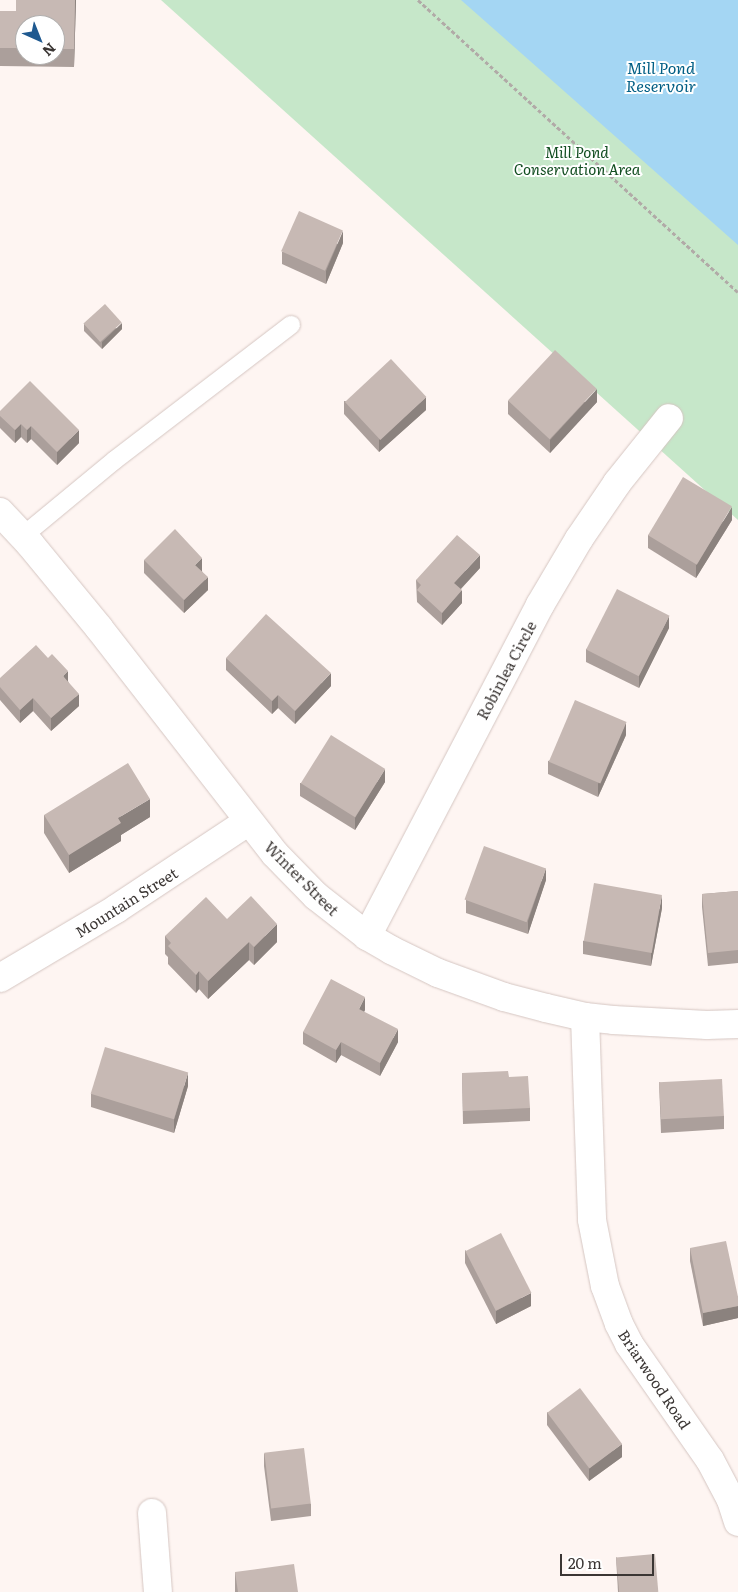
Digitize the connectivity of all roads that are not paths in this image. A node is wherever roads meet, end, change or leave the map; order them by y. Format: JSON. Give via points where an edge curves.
{"nodes":[{"id":1,"x":291,"y":325,"type":"dead end"},
{"id":2,"x":669,"y":418,"type":"dead end"},
{"id":3,"x":0,"y":512,"type":"edge"},
{"id":4,"x":23,"y":536,"type":"junction"},
{"id":5,"x":249,"y":821,"type":"junction"},
{"id":6,"x":367,"y":936,"type":"junction"},
{"id":7,"x":0,"y":978,"type":"edge"},
{"id":8,"x":585,"y":1017,"type":"junction"},
{"id":9,"x":738,"y":1024,"type":"edge"},
{"id":10,"x":152,"y":1513,"type":"dead end"},
{"id":11,"x":738,"y":1522,"type":"edge"},
{"id":12,"x":158,"y":1592,"type":"edge"}],
"edges":[{"from":1,"to":4,"type":"lane","via":[[122,454]]},
{"from":2,"to":6,"type":"street","name":"Robinlea Circle","via":[[617,483],[540,605]]},
{"from":3,"to":4,"type":"street","name":"Winter Street"},
{"from":4,"to":5,"type":"street","name":"Winter Street","via":[[100,628]]},
{"from":5,"to":6,"type":"street","name":"Winter Street","via":[[275,854],[316,896]]},
{"from":5,"to":7,"type":"street","name":"Mountain Street","via":[[116,909]]},
{"from":6,"to":8,"type":"street","name":"Winter Street","via":[[416,963],[460,981],[504,997]]},
{"from":8,"to":9,"type":"street","name":"Winter Street","via":[[658,1024]]},
{"from":8,"to":11,"type":"street","name":"Briarwood Road","via":[[592,1220],[605,1286],[618,1324],[629,1344],[710,1460],[731,1500]]},
{"from":10,"to":12,"type":"street"}]}
